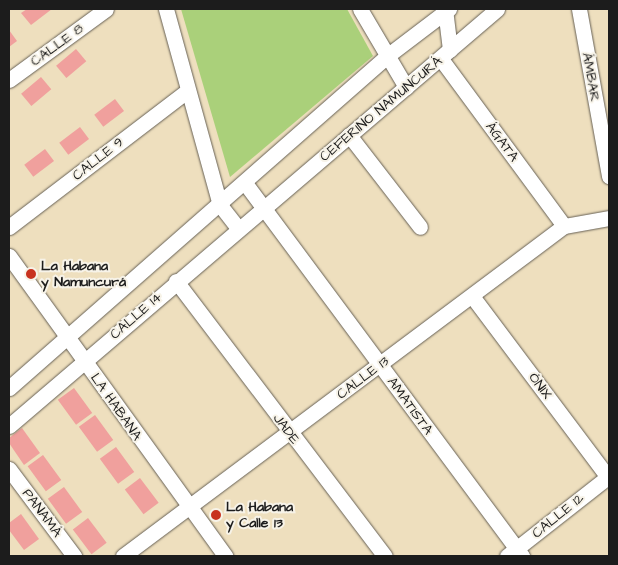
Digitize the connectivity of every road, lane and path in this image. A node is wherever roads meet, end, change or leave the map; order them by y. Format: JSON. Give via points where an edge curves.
{"nodes":[{"id":1,"x":106,"y":9,"type":"edge"},
{"id":2,"x":166,"y":9,"type":"edge"},
{"id":3,"x":360,"y":9,"type":"edge"},
{"id":4,"x":480,"y":9,"type":"edge"},
{"id":5,"x":497,"y":9,"type":"edge"},
{"id":6,"x":579,"y":9,"type":"edge"},
{"id":7,"x":446,"y":11,"type":"edge"},
{"id":8,"x":478,"y":25,"type":"junction"},
{"id":9,"x":445,"y":55,"type":"junction"},
{"id":10,"x":387,"y":56,"type":"junction"},
{"id":11,"x":9,"y":80,"type":"edge"},
{"id":12,"x":406,"y":87,"type":"junction"},
{"id":13,"x":188,"y":90,"type":"junction"},
{"id":14,"x":349,"y":135,"type":"junction"},
{"id":15,"x":609,"y":176,"type":"edge"},
{"id":16,"x":245,"y":183,"type":"junction"},
{"id":17,"x":220,"y":205,"type":"junction"},
{"id":18,"x":263,"y":207,"type":"junction"},
{"id":19,"x":609,"y":218,"type":"edge"},
{"id":20,"x":420,"y":226,"type":"dead end"},
{"id":21,"x":564,"y":226,"type":"junction"},
{"id":22,"x":9,"y":228,"type":"edge"},
{"id":23,"x":238,"y":228,"type":"junction"},
{"id":24,"x":9,"y":256,"type":"edge"},
{"id":25,"x":176,"y":281,"type":"junction"},
{"id":26,"x":472,"y":296,"type":"junction"},
{"id":27,"x":67,"y":338,"type":"junction"},
{"id":28,"x":84,"y":362,"type":"junction"},
{"id":29,"x":380,"y":365,"type":"junction"},
{"id":30,"x":9,"y":388,"type":"edge"},
{"id":31,"x":9,"y":426,"type":"edge"},
{"id":32,"x":289,"y":433,"type":"junction"},
{"id":33,"x":9,"y":469,"type":"edge"},
{"id":34,"x":608,"y":476,"type":"edge"},
{"id":35,"x":188,"y":508,"type":"junction"},
{"id":36,"x":515,"y":554,"type":"edge"},
{"id":37,"x":74,"y":556,"type":"edge"},
{"id":38,"x":123,"y":556,"type":"edge"},
{"id":39,"x":225,"y":556,"type":"edge"},
{"id":40,"x":385,"y":556,"type":"edge"}],
"edges":[{"from":1,"to":11,"type":"street","name":"CALLE 8"},
{"from":2,"to":13,"type":"street"},
{"from":3,"to":10,"type":"street"},
{"from":4,"to":8,"type":"street"},
{"from":5,"to":8,"type":"street","name":"CEFERINO NAMUNCURÁ"},
{"from":6,"to":15,"type":"street","name":"ÁMBAR"},
{"from":7,"to":9,"type":"street"},
{"from":7,"to":10,"type":"street"},
{"from":8,"to":9,"type":"street","name":"CEFERINO NAMUNCURÁ"},
{"from":9,"to":12,"type":"street","name":"CEFERINO NAMUNCURÁ"},
{"from":9,"to":21,"type":"street","name":"ÁGATA"},
{"from":10,"to":12,"type":"street"},
{"from":10,"to":16,"type":"street"},
{"from":12,"to":14,"type":"street","name":"CEFERINO NAMUNCURÁ"},
{"from":13,"to":17,"type":"street"},
{"from":13,"to":22,"type":"street","name":"CALLE 9"},
{"from":14,"to":18,"type":"street","name":"CEFERINO NAMUNCURÁ"},
{"from":14,"to":20,"type":"street"},
{"from":16,"to":17,"type":"street","name":"CALLE 14"},
{"from":16,"to":18,"type":"street","name":"AMATISTA"},
{"from":17,"to":23,"type":"street"},
{"from":17,"to":27,"type":"street","name":"CALLE 14"},
{"from":18,"to":23,"type":"street","name":"CALLE 14"},
{"from":18,"to":29,"type":"street","name":"AMATISTA"},
{"from":19,"to":21,"type":"street","name":"CALLE 13"},
{"from":21,"to":26,"type":"street","name":"CALLE 13"},
{"from":23,"to":25,"type":"street","name":"CALLE 14"},
{"from":24,"to":27,"type":"street","name":"LA HABANA"},
{"from":25,"to":28,"type":"street","name":"CALLE 14"},
{"from":25,"to":32,"type":"street","name":"JADE"},
{"from":26,"to":29,"type":"street","name":"CALLE 13"},
{"from":26,"to":34,"type":"street","name":"ÓNIX"},
{"from":27,"to":28,"type":"street","name":"LA HABANA"},
{"from":27,"to":30,"type":"street","name":"CALLE 14"},
{"from":28,"to":31,"type":"street","name":"CALLE 14"},
{"from":28,"to":35,"type":"street","name":"LA HABANA"},
{"from":29,"to":32,"type":"street","name":"CALLE 13"},
{"from":29,"to":36,"type":"street","name":"AMATISTA"},
{"from":32,"to":35,"type":"street","name":"CALLE 13"},
{"from":32,"to":40,"type":"street","name":"JADE"},
{"from":33,"to":37,"type":"street","name":"PANAMÁ"},
{"from":34,"to":36,"type":"street","name":"CALLE 12"},
{"from":35,"to":38,"type":"street","name":"CALLE 13"},
{"from":35,"to":39,"type":"street","name":"LA HABANA"}]}
